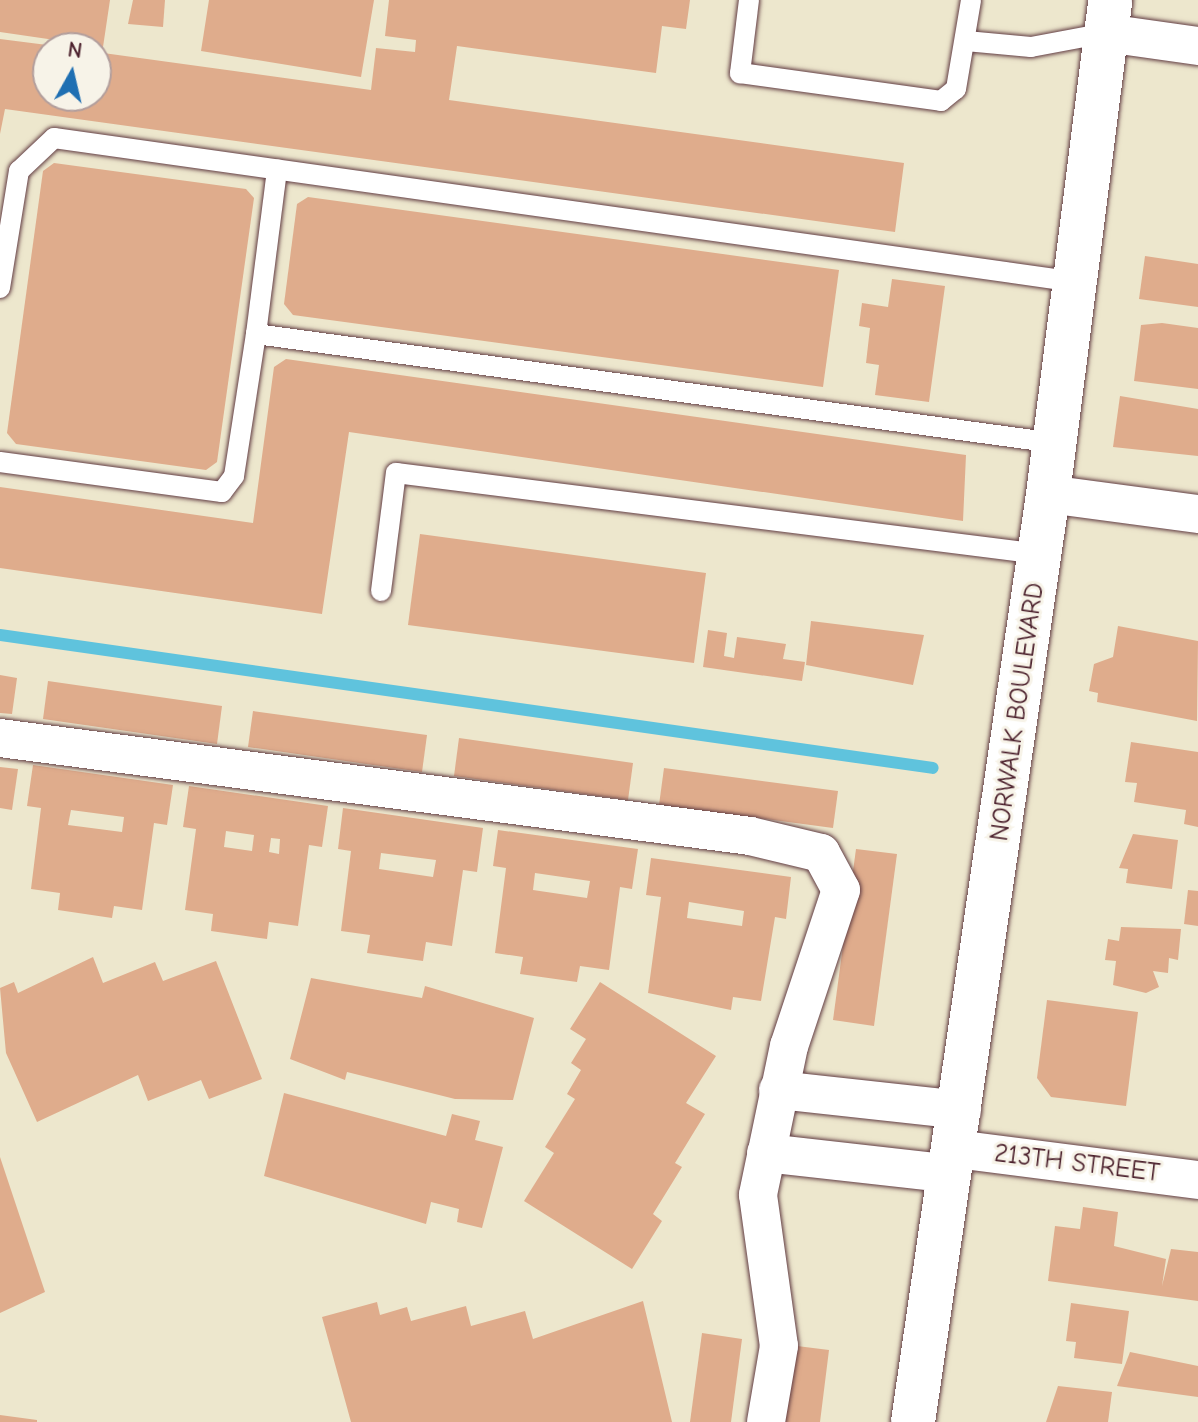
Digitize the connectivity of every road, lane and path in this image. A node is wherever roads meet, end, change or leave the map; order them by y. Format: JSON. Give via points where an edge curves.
{"nodes":[{"id":1,"x":749,"y":0,"type":"edge"},
{"id":2,"x":971,"y":0,"type":"edge"},
{"id":3,"x":1108,"y":16,"type":"edge"},
{"id":4,"x":966,"y":41,"type":"junction"},
{"id":5,"x":1198,"y":46,"type":"edge"},
{"id":6,"x":277,"y":169,"type":"junction"},
{"id":7,"x":1076,"y":282,"type":"junction"},
{"id":8,"x":0,"y":288,"type":"edge"},
{"id":9,"x":256,"y":334,"type":"junction"},
{"id":10,"x":1055,"y":443,"type":"junction"},
{"id":11,"x":0,"y":462,"type":"edge"},
{"id":12,"x":1048,"y":494,"type":"junction"},
{"id":13,"x":1198,"y":514,"type":"edge"},
{"id":14,"x":1040,"y":554,"type":"junction"},
{"id":15,"x":381,"y":591,"type":"dead end"},
{"id":16,"x":0,"y":738,"type":"edge"},
{"id":17,"x":778,"y":1090,"type":"junction"},
{"id":18,"x":957,"y":1144,"type":"junction"},
{"id":19,"x":766,"y":1153,"type":"junction"},
{"id":20,"x":1198,"y":1180,"type":"edge"},
{"id":21,"x":766,"y":1422,"type":"edge"},
{"id":22,"x":913,"y":1422,"type":"edge"}],
"edges":[{"from":1,"to":4,"type":"lane","via":[[740,73],[941,101],[956,89]]},
{"from":2,"to":4,"type":"lane"},
{"from":3,"to":4,"type":"lane","via":[[1031,47]]},
{"from":3,"to":5,"type":"street"},
{"from":3,"to":7,"type":"main road","name":"NORWALK BOULEVARD"},
{"from":6,"to":7,"type":"lane"},
{"from":6,"to":8,"type":"lane","via":[[54,138],[19,171]]},
{"from":6,"to":9,"type":"lane"},
{"from":7,"to":10,"type":"main road","name":"NORWALK BOULEVARD"},
{"from":9,"to":10,"type":"lane"},
{"from":9,"to":11,"type":"lane","via":[[234,476],[222,492]]},
{"from":10,"to":12,"type":"main road","name":"NORWALK BOULEVARD"},
{"from":12,"to":13,"type":"street"},
{"from":12,"to":14,"type":"main road","name":"NORWALK BOULEVARD"},
{"from":14,"to":15,"type":"lane","via":[[396,473]]},
{"from":14,"to":18,"type":"main road","name":"NORWALK BOULEVARD"},
{"from":16,"to":17,"type":"street","via":[[750,836],[821,853],[841,890]]},
{"from":17,"to":18,"type":"street"},
{"from":17,"to":19,"type":"street"},
{"from":18,"to":19,"type":"street"},
{"from":18,"to":20,"type":"street","name":"213TH STREET"},
{"from":18,"to":22,"type":"main road","name":"NORWALK BOULEVARD"},
{"from":19,"to":21,"type":"street","via":[[758,1195],[779,1346]]}]}
